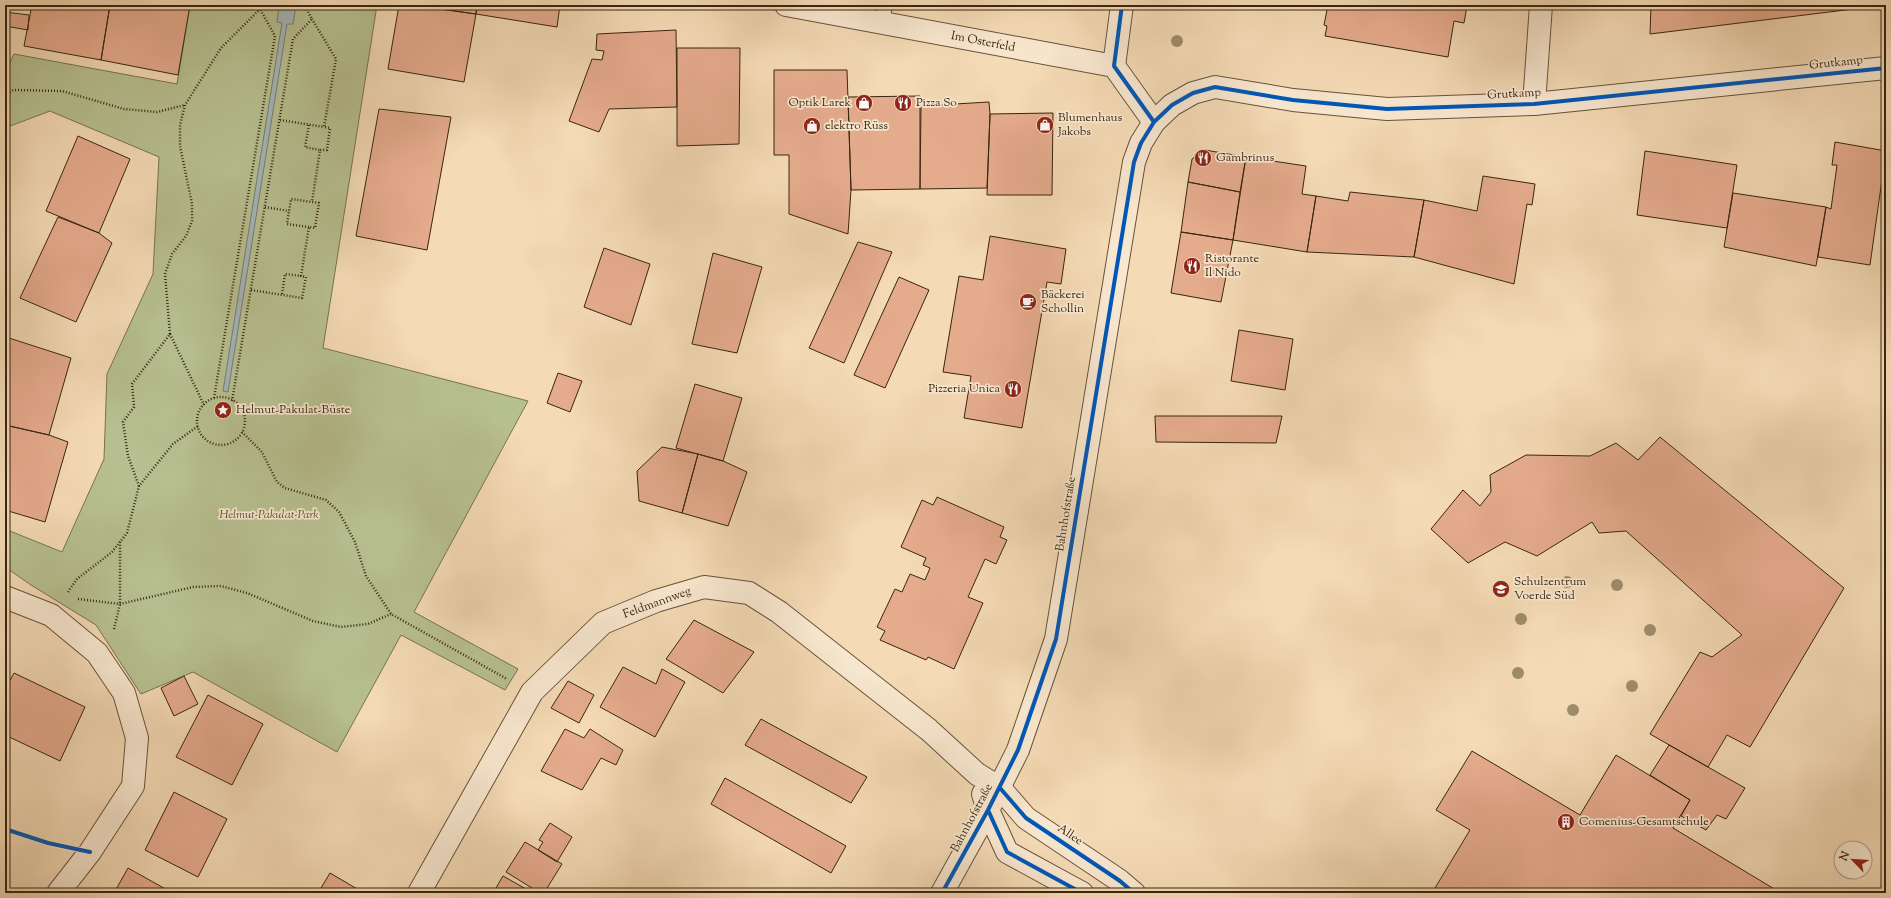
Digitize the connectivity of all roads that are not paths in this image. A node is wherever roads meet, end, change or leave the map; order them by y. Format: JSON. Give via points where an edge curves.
{"nodes":[{"id":1,"x":786,"y":5,"type":"edge"},
{"id":2,"x":1122,"y":5,"type":"edge"},
{"id":3,"x":1541,"y":5,"type":"edge"},
{"id":4,"x":884,"y":14,"type":"edge"},
{"id":5,"x":1114,"y":66,"type":"junction"},
{"id":6,"x":1886,"y":68,"type":"edge"},
{"id":7,"x":1534,"y":104,"type":"junction"},
{"id":8,"x":1154,"y":122,"type":"junction"},
{"id":9,"x":5,"y":597,"type":"edge"},
{"id":10,"x":977,"y":774,"type":"junction"},
{"id":11,"x":1000,"y":788,"type":"junction"},
{"id":12,"x":988,"y":810,"type":"junction"},
{"id":13,"x":58,"y":893,"type":"edge"},
{"id":14,"x":419,"y":893,"type":"edge"},
{"id":15,"x":942,"y":893,"type":"edge"},
{"id":16,"x":1082,"y":893,"type":"edge"},
{"id":17,"x":1134,"y":893,"type":"edge"}],
"edges":[{"from":1,"to":4,"type":"street","name":"Im Osterfeld"},
{"from":2,"to":5,"type":"street"},
{"from":3,"to":7,"type":"street"},
{"from":4,"to":5,"type":"street","name":"Im Osterfeld"},
{"from":5,"to":8,"type":"street"},
{"from":6,"to":7,"type":"street","name":"Grutkamp"},
{"from":7,"to":8,"type":"street","name":"Grutkamp","via":[[1387,109],[1293,100],[1214,87],[1172,105]]},
{"from":8,"to":11,"type":"street","name":"Bahnhofstraße","via":[[1141,143],[1134,162],[1056,638],[1018,750]]},
{"from":9,"to":13,"type":"street","via":[[50,615],[97,653],[124,692],[137,738],[133,786],[90,852]]},
{"from":10,"to":11,"type":"street","name":"Feldmannweg"},
{"from":10,"to":12,"type":"street"},
{"from":10,"to":14,"type":"street","name":"Feldmannweg","via":[[929,730],[779,612],[749,593],[704,586],[656,600],[603,623],[532,692]]},
{"from":11,"to":12,"type":"street","name":"Bahnhofstraße"},
{"from":11,"to":17,"type":"street","name":"Allee","via":[[1026,818]]},
{"from":12,"to":15,"type":"street","name":"Bahnhofstraße"},
{"from":12,"to":16,"type":"street","via":[[1007,852]]}]}
